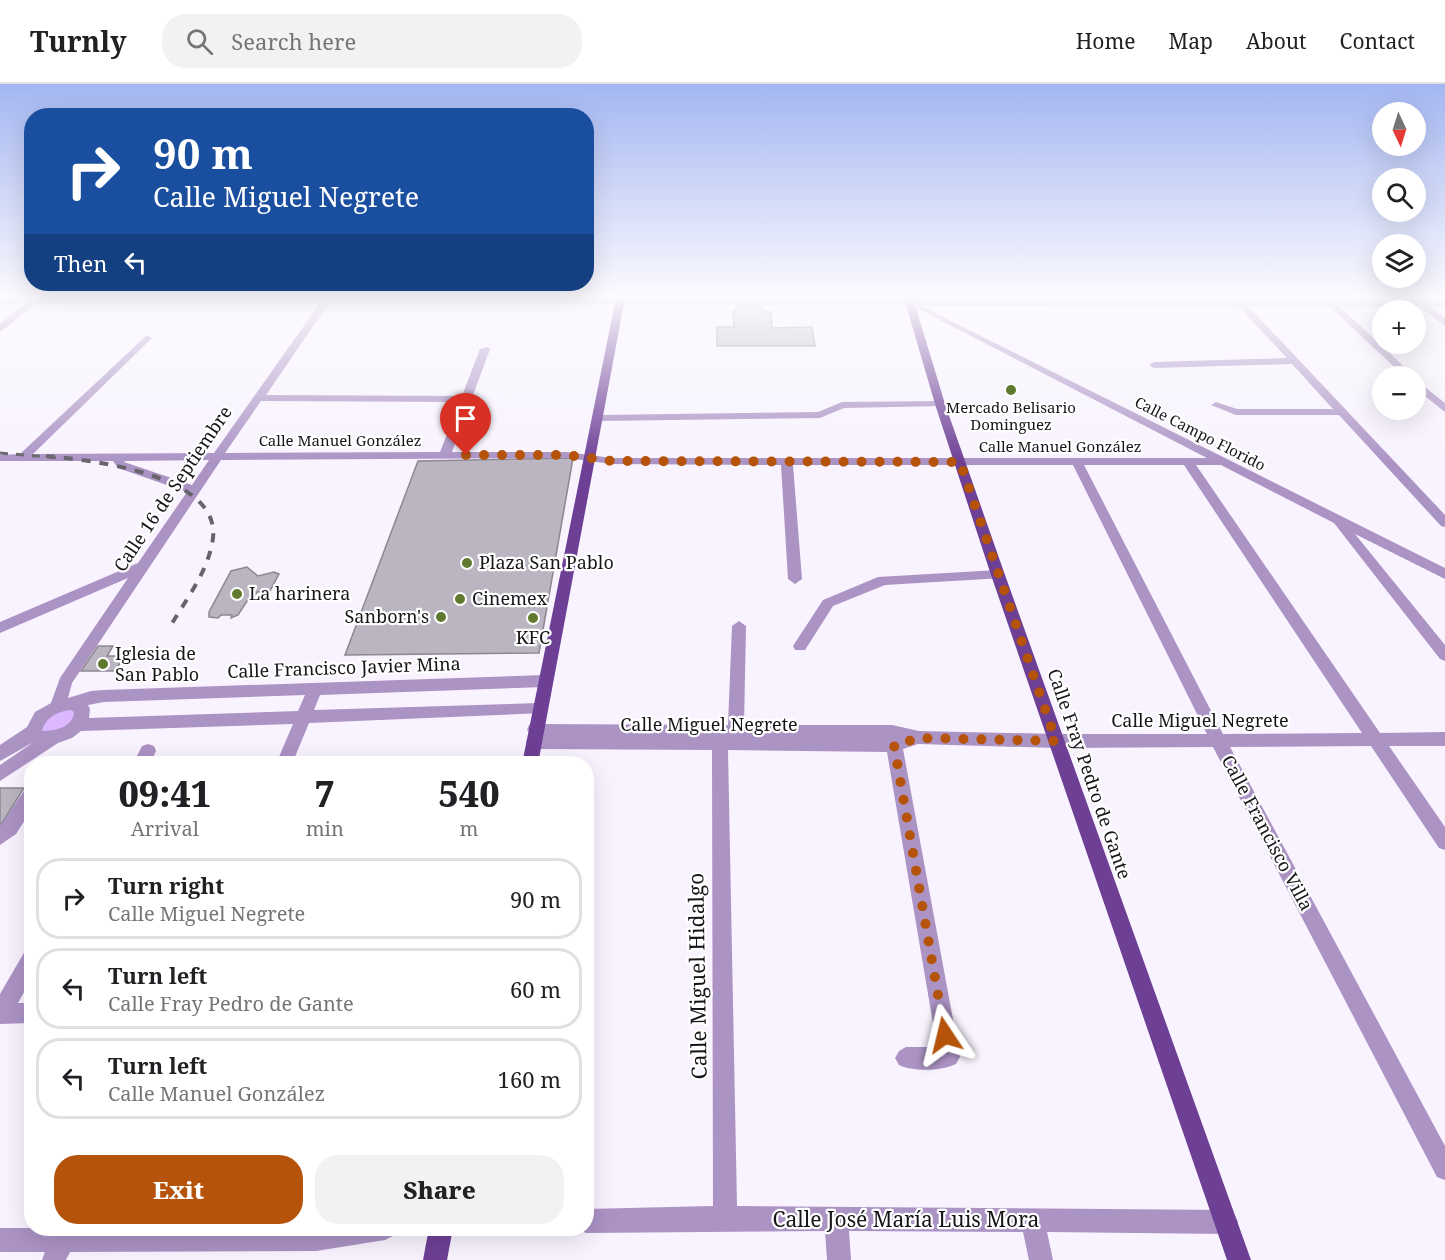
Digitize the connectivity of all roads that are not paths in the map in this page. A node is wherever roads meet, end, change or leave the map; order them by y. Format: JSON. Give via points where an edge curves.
{"nodes":[{"id":1,"x":132,"y":353,"type":"edge"},
{"id":2,"x":290,"y":353,"type":"edge"},
{"id":3,"x":484,"y":353,"type":"edge"},
{"id":4,"x":610,"y":353,"type":"edge"},
{"id":5,"x":925,"y":353,"type":"edge"},
{"id":6,"x":1011,"y":353,"type":"edge"},
{"id":7,"x":1287,"y":353,"type":"edge"},
{"id":8,"x":1384,"y":353,"type":"edge"},
{"id":9,"x":1294,"y":361,"type":"junction"},
{"id":10,"x":1154,"y":365,"type":"dead end"},
{"id":11,"x":1398,"y":366,"type":"edge"},
{"id":12,"x":1426,"y":392,"type":"edge"},
{"id":13,"x":259,"y":398,"type":"junction"},
{"id":14,"x":467,"y":399,"type":"junction"},
{"id":15,"x":940,"y":404,"type":"junction"},
{"id":16,"x":1216,"y":405,"type":"dead end"},
{"id":17,"x":1445,"y":409,"type":"edge"},
{"id":18,"x":1342,"y":412,"type":"junction"},
{"id":19,"x":599,"y":418,"type":"junction"},
{"id":20,"x":446,"y":455,"type":"junction"},
{"id":21,"x":120,"y":457,"type":"junction"},
{"id":22,"x":218,"y":457,"type":"junction"},
{"id":23,"x":0,"y":458,"type":"edge"},
{"id":24,"x":23,"y":458,"type":"junction"},
{"id":25,"x":590,"y":459,"type":"junction"},
{"id":26,"x":787,"y":462,"type":"junction"},
{"id":27,"x":960,"y":462,"type":"junction"},
{"id":28,"x":1077,"y":462,"type":"junction"},
{"id":29,"x":1188,"y":462,"type":"junction"},
{"id":30,"x":1220,"y":462,"type":"junction"},
{"id":31,"x":194,"y":490,"type":"junction"},
{"id":32,"x":1336,"y":519,"type":"junction"},
{"id":33,"x":1445,"y":524,"type":"edge"},
{"id":34,"x":144,"y":565,"type":"junction"},
{"id":35,"x":1445,"y":574,"type":"edge"},
{"id":36,"x":998,"y":575,"type":"junction"},
{"id":37,"x":795,"y":579,"type":"dead end"},
{"id":38,"x":739,"y":626,"type":"dead end"},
{"id":39,"x":0,"y":628,"type":"edge"},
{"id":40,"x":800,"y":646,"type":"dead end"},
{"id":41,"x":1445,"y":656,"type":"edge"},
{"id":42,"x":545,"y":681,"type":"junction"},
{"id":43,"x":471,"y":684,"type":"junction"},
{"id":44,"x":315,"y":689,"type":"junction"},
{"id":45,"x":166,"y":694,"type":"junction"},
{"id":46,"x":65,"y":705,"type":"junction"},
{"id":47,"x":539,"y":709,"type":"junction"},
{"id":48,"x":465,"y":712,"type":"junction"},
{"id":49,"x":303,"y":717,"type":"junction"},
{"id":50,"x":150,"y":722,"type":"junction"},
{"id":51,"x":76,"y":725,"type":"junction"},
{"id":52,"x":34,"y":731,"type":"junction"},
{"id":53,"x":535,"y":736,"type":"junction"},
{"id":54,"x":725,"y":737,"type":"junction"},
{"id":55,"x":51,"y":738,"type":"junction"},
{"id":56,"x":893,"y":738,"type":"junction"},
{"id":57,"x":1375,"y":739,"type":"junction"},
{"id":58,"x":1445,"y":739,"type":"edge"},
{"id":59,"x":1218,"y":740,"type":"junction"},
{"id":60,"x":1056,"y":741,"type":"junction"},
{"id":61,"x":0,"y":754,"type":"edge"},
{"id":62,"x":33,"y":756,"type":"edge"},
{"id":63,"x":287,"y":756,"type":"edge"},
{"id":64,"x":531,"y":756,"type":"edge"},
{"id":65,"x":24,"y":763,"type":"edge"},
{"id":66,"x":0,"y":774,"type":"edge"},
{"id":67,"x":24,"y":806,"type":"edge"},
{"id":68,"x":0,"y":837,"type":"edge"},
{"id":69,"x":1445,"y":843,"type":"edge"},
{"id":70,"x":24,"y":972,"type":"edge"},
{"id":71,"x":0,"y":1013,"type":"edge"},
{"id":72,"x":24,"y":1013,"type":"edge"},
{"id":73,"x":906,"y":1058,"type":"dead end"},
{"id":74,"x":1445,"y":1169,"type":"edge"},
{"id":75,"x":725,"y":1218,"type":"junction"},
{"id":76,"x":836,"y":1220,"type":"junction"},
{"id":77,"x":594,"y":1221,"type":"edge"},
{"id":78,"x":1033,"y":1221,"type":"junction"},
{"id":79,"x":1226,"y":1222,"type":"junction"},
{"id":80,"x":334,"y":1236,"type":"edge"},
{"id":81,"x":440,"y":1236,"type":"edge"},
{"id":82,"x":0,"y":1240,"type":"edge"},
{"id":83,"x":59,"y":1250,"type":"edge"},
{"id":84,"x":435,"y":1260,"type":"edge"},
{"id":85,"x":839,"y":1260,"type":"edge"},
{"id":86,"x":1041,"y":1260,"type":"edge"},
{"id":87,"x":1239,"y":1260,"type":"edge"}],
"edges":[{"from":1,"to":24,"type":"street"},
{"from":2,"to":13,"type":"street","name":"Calle 16 de Septiembre"},
{"from":3,"to":14,"type":"street"},
{"from":4,"to":19,"type":"main road"},
{"from":5,"to":15,"type":"main road","name":"Calle Fray Pedro de Gante"},
{"from":6,"to":30,"type":"street","name":"Calle Campo Florido"},
{"from":7,"to":9,"type":"street"},
{"from":8,"to":11,"type":"street"},
{"from":9,"to":10,"type":"street"},
{"from":9,"to":18,"type":"street"},
{"from":12,"to":17,"type":"street"},
{"from":13,"to":14,"type":"street"},
{"from":13,"to":22,"type":"street","name":"Calle 16 de Septiembre"},
{"from":14,"to":20,"type":"street"},
{"from":15,"to":19,"type":"street","via":[[842,405],[820,415]]},
{"from":15,"to":27,"type":"main road","name":"Calle Fray Pedro de Gante"},
{"from":16,"to":18,"type":"street","via":[[1236,412]]},
{"from":18,"to":33,"type":"street"},
{"from":19,"to":25,"type":"main road"},
{"from":20,"to":22,"type":"street","name":"Calle Manuel González"},
{"from":20,"to":25,"type":"street","name":"Calle Manuel González","via":[[567,455]]},
{"from":21,"to":22,"type":"street","name":"Calle Manuel González"},
{"from":21,"to":24,"type":"street","name":"Calle Manuel González"},
{"from":21,"to":31,"type":"street","via":[[118,463],[122,466]]},
{"from":22,"to":31,"type":"street","name":"Calle 16 de Septiembre"},
{"from":23,"to":24,"type":"street","name":"Calle Manuel González"},
{"from":25,"to":26,"type":"street","name":"Calle Manuel González"},
{"from":25,"to":42,"type":"main road"},
{"from":26,"to":27,"type":"street","name":"Calle Manuel González"},
{"from":26,"to":37,"type":"street"},
{"from":27,"to":28,"type":"street","name":"Calle Manuel González"},
{"from":27,"to":36,"type":"main road","name":"Calle Fray Pedro de Gante"},
{"from":28,"to":29,"type":"street","name":"Calle Manuel González"},
{"from":28,"to":59,"type":"street","name":"Calle Francisco Villa"},
{"from":29,"to":30,"type":"street","name":"Calle Manuel González"},
{"from":29,"to":57,"type":"street"},
{"from":30,"to":32,"type":"street","name":"Calle Campo Florido"},
{"from":31,"to":34,"type":"street","name":"Calle 16 de Septiembre"},
{"from":32,"to":35,"type":"street","name":"Calle Campo Florido"},
{"from":32,"to":41,"type":"street"},
{"from":34,"to":39,"type":"street"},
{"from":34,"to":46,"type":"street","name":"Calle 16 de Septiembre","via":[[65,682]]},
{"from":36,"to":40,"type":"street","via":[[883,580],[828,603]]},
{"from":36,"to":60,"type":"main road","name":"Calle Fray Pedro de Gante"},
{"from":38,"to":54,"type":"street","name":"Calle Miguel Hidalgo"},
{"from":42,"to":43,"type":"street","name":"Calle Francisco Javier Mina"},
{"from":42,"to":47,"type":"main road"},
{"from":43,"to":44,"type":"street","name":"Calle Francisco Javier Mina"},
{"from":43,"to":48,"type":"street"},
{"from":44,"to":45,"type":"street","name":"Calle Francisco Javier Mina"},
{"from":44,"to":49,"type":"street"},
{"from":45,"to":46,"type":"street","name":"Calle Francisco Javier Mina","via":[[91,697]]},
{"from":45,"to":50,"type":"street"},
{"from":46,"to":51,"type":"street","via":[[82,709]]},
{"from":46,"to":52,"type":"street","via":[[40,718]]},
{"from":47,"to":48,"type":"street"},
{"from":47,"to":53,"type":"main road"},
{"from":48,"to":49,"type":"street"},
{"from":49,"to":50,"type":"street"},
{"from":49,"to":63,"type":"street"},
{"from":50,"to":51,"type":"street"},
{"from":51,"to":55,"type":"street"},
{"from":52,"to":55,"type":"street","via":[[37,736]]},
{"from":52,"to":61,"type":"street"},
{"from":53,"to":54,"type":"street","name":"Calle Miguel Negrete"},
{"from":53,"to":64,"type":"main road"},
{"from":54,"to":56,"type":"street","name":"Calle Miguel Negrete"},
{"from":54,"to":75,"type":"street","name":"Calle Miguel Hidalgo"},
{"from":55,"to":62,"type":"street"},
{"from":56,"to":60,"type":"street","name":"Calle Miguel Negrete"},
{"from":56,"to":73,"type":"street","via":[[949,1057]]},
{"from":57,"to":58,"type":"street","name":"Calle Miguel Negrete"},
{"from":57,"to":59,"type":"street","name":"Calle Miguel Negrete"},
{"from":57,"to":69,"type":"street"},
{"from":59,"to":60,"type":"street","name":"Calle Miguel Negrete"},
{"from":59,"to":74,"type":"street","name":"Calle Francisco Villa"},
{"from":60,"to":79,"type":"main road","name":"Calle Fray Pedro de Gante"},
{"from":65,"to":66,"type":"street"},
{"from":67,"to":68,"type":"street"},
{"from":70,"to":71,"type":"street"},
{"from":71,"to":72,"type":"street"},
{"from":75,"to":76,"type":"street","name":"Calle José María Luis Mora"},
{"from":75,"to":77,"type":"street","name":"Calle José María Luis Mora"},
{"from":76,"to":78,"type":"street","name":"Calle José María Luis Mora"},
{"from":76,"to":85,"type":"street"},
{"from":78,"to":79,"type":"street","name":"Calle José María Luis Mora"},
{"from":78,"to":86,"type":"street"},
{"from":79,"to":87,"type":"main road","name":"Calle Fray Pedro de Gante"},
{"from":80,"to":83,"type":"street"},
{"from":81,"to":84,"type":"main road"},
{"from":82,"to":83,"type":"street"}]}
